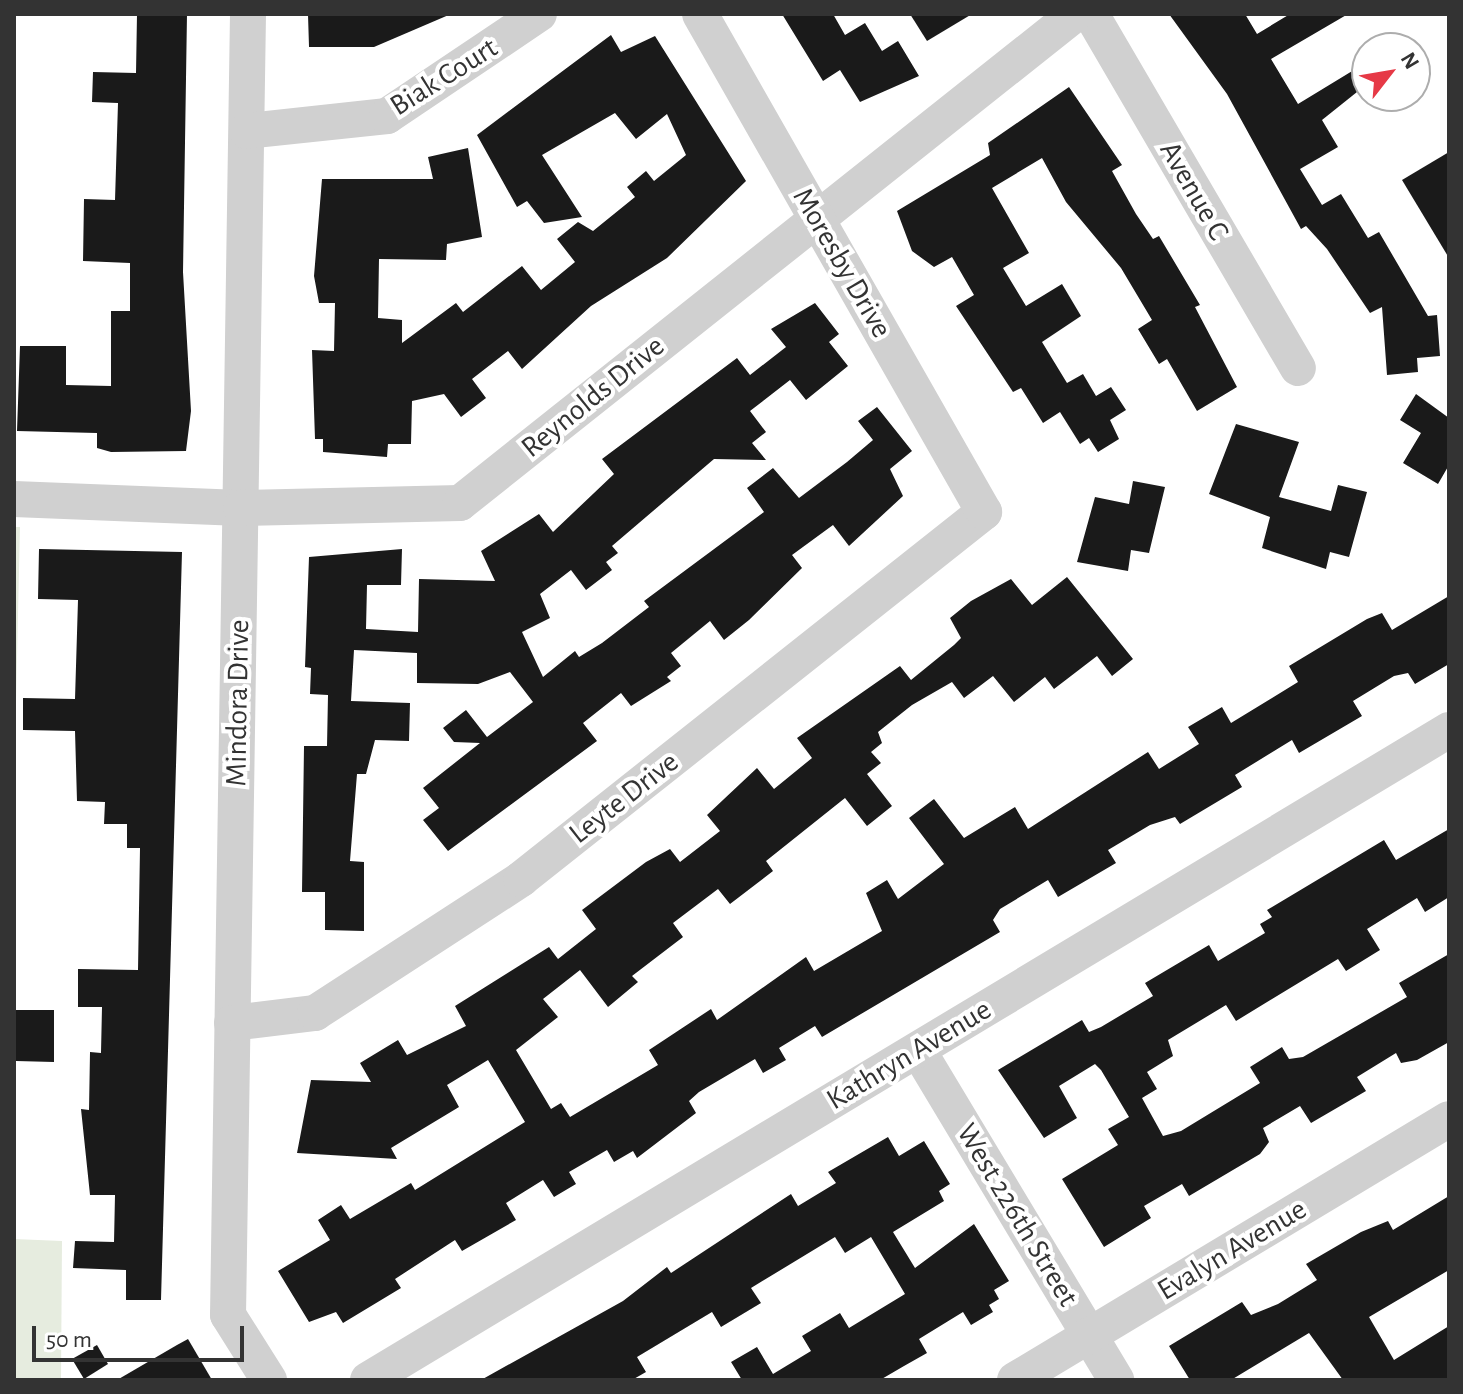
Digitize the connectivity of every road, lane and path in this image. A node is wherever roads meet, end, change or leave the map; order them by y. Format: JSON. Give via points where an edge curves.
{"nodes":[{"id":1,"x":248,"y":14,"type":"edge"},
{"id":2,"x":539,"y":14,"type":"edge"},
{"id":3,"x":700,"y":14,"type":"edge"},
{"id":4,"x":1075,"y":14,"type":"edge"},
{"id":5,"x":1091,"y":14,"type":"edge"},
{"id":6,"x":247,"y":131,"type":"junction"},
{"id":7,"x":817,"y":219,"type":"junction"},
{"id":8,"x":1298,"y":368,"type":"dead end"},
{"id":9,"x":14,"y":499,"type":"edge"},
{"id":10,"x":241,"y":508,"type":"junction"},
{"id":11,"x":984,"y":512,"type":"joint"},
{"id":12,"x":1449,"y":730,"type":"edge"},
{"id":13,"x":232,"y":1023,"type":"junction"},
{"id":14,"x":918,"y":1050,"type":"junction"},
{"id":15,"x":1449,"y":1119,"type":"edge"},
{"id":16,"x":1090,"y":1336,"type":"junction"},
{"id":17,"x":269,"y":1380,"type":"edge"},
{"id":18,"x":368,"y":1380,"type":"edge"},
{"id":19,"x":1015,"y":1380,"type":"edge"},
{"id":20,"x":1116,"y":1380,"type":"edge"}],
"edges":[{"from":1,"to":6,"type":"street","name":"Mindora Drive"},
{"from":2,"to":6,"type":"street","name":"Biak Court","via":[[387,116]]},
{"from":3,"to":7,"type":"street","name":"Moresby Drive"},
{"from":4,"to":7,"type":"street","name":"Reynolds Drive"},
{"from":5,"to":8,"type":"street","name":"Avenue C"},
{"from":6,"to":10,"type":"street","name":"Mindora Drive"},
{"from":7,"to":10,"type":"street","name":"Reynolds Drive","via":[[460,503]]},
{"from":7,"to":11,"type":"street","name":"Moresby Drive"},
{"from":9,"to":10,"type":"street","name":"Reynolds Drive"},
{"from":10,"to":13,"type":"street","name":"Mindora Drive"},
{"from":11,"to":13,"type":"street","name":"Leyte Drive","via":[[521,879],[315,1013]]},
{"from":12,"to":14,"type":"street","name":"Kathryn Avenue"},
{"from":13,"to":17,"type":"street","name":"Mindora Drive","via":[[228,1315]]},
{"from":14,"to":16,"type":"street","name":"West 226th Street"},
{"from":14,"to":18,"type":"street","name":"Kathryn Avenue"},
{"from":15,"to":16,"type":"street","name":"Evalyn Avenue"},
{"from":16,"to":19,"type":"street","name":"Evalyn Avenue"},
{"from":16,"to":20,"type":"street","name":"West 226th Street"}]}
